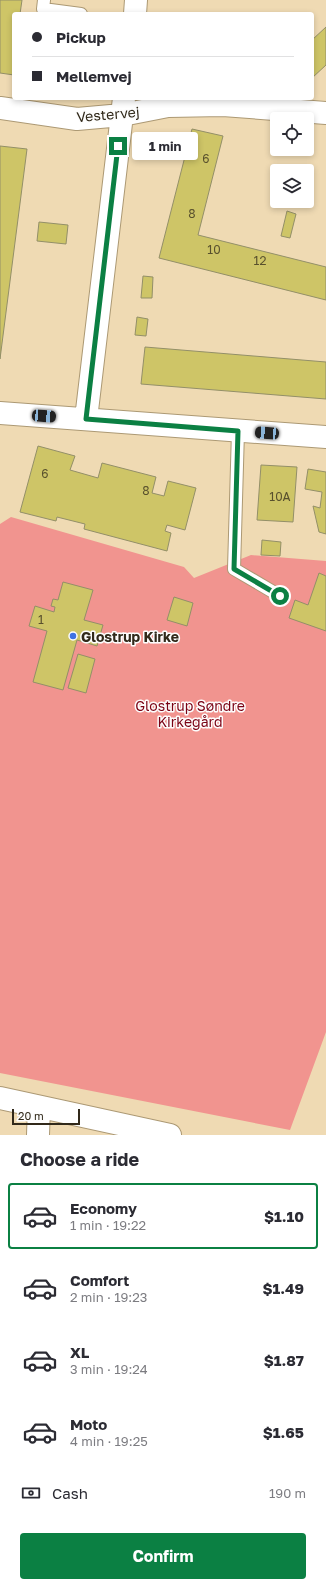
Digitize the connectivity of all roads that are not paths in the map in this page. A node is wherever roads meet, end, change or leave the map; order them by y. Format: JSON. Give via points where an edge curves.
{"nodes":[{"id":1,"x":44,"y":0,"type":"edge"},
{"id":2,"x":136,"y":0,"type":"edge"},
{"id":3,"x":66,"y":12,"type":"edge"},
{"id":4,"x":135,"y":12,"type":"edge"},
{"id":5,"x":123,"y":107,"type":"edge"},
{"id":6,"x":0,"y":108,"type":"edge"},
{"id":7,"x":321,"y":108,"type":"edge"},
{"id":8,"x":0,"y":413,"type":"edge"},
{"id":9,"x":86,"y":419,"type":"junction"},
{"id":10,"x":238,"y":431,"type":"junction"},
{"id":11,"x":326,"y":437,"type":"edge"},
{"id":12,"x":280,"y":596,"type":"dead end"},
{"id":13,"x":0,"y":1098,"type":"edge"},
{"id":14,"x":38,"y":1107,"type":"junction"},
{"id":15,"x":38,"y":1135,"type":"edge"},
{"id":16,"x":170,"y":1135,"type":"edge"}],
"edges":[{"from":1,"to":3,"type":"lane","via":[[43,9]]},
{"from":2,"to":4,"type":"street"},
{"from":5,"to":6,"type":"street","name":"Vestervej","via":[[77,118]]},
{"from":5,"to":7,"type":"street","name":"Vestervej","via":[[223,105]]},
{"from":5,"to":9,"type":"street"},
{"from":8,"to":9,"type":"street"},
{"from":9,"to":10,"type":"street"},
{"from":10,"to":11,"type":"street"},
{"from":10,"to":12,"type":"lane","via":[[234,569]]},
{"from":13,"to":14,"type":"street"},
{"from":14,"to":15,"type":"street"},
{"from":14,"to":16,"type":"street"}]}
